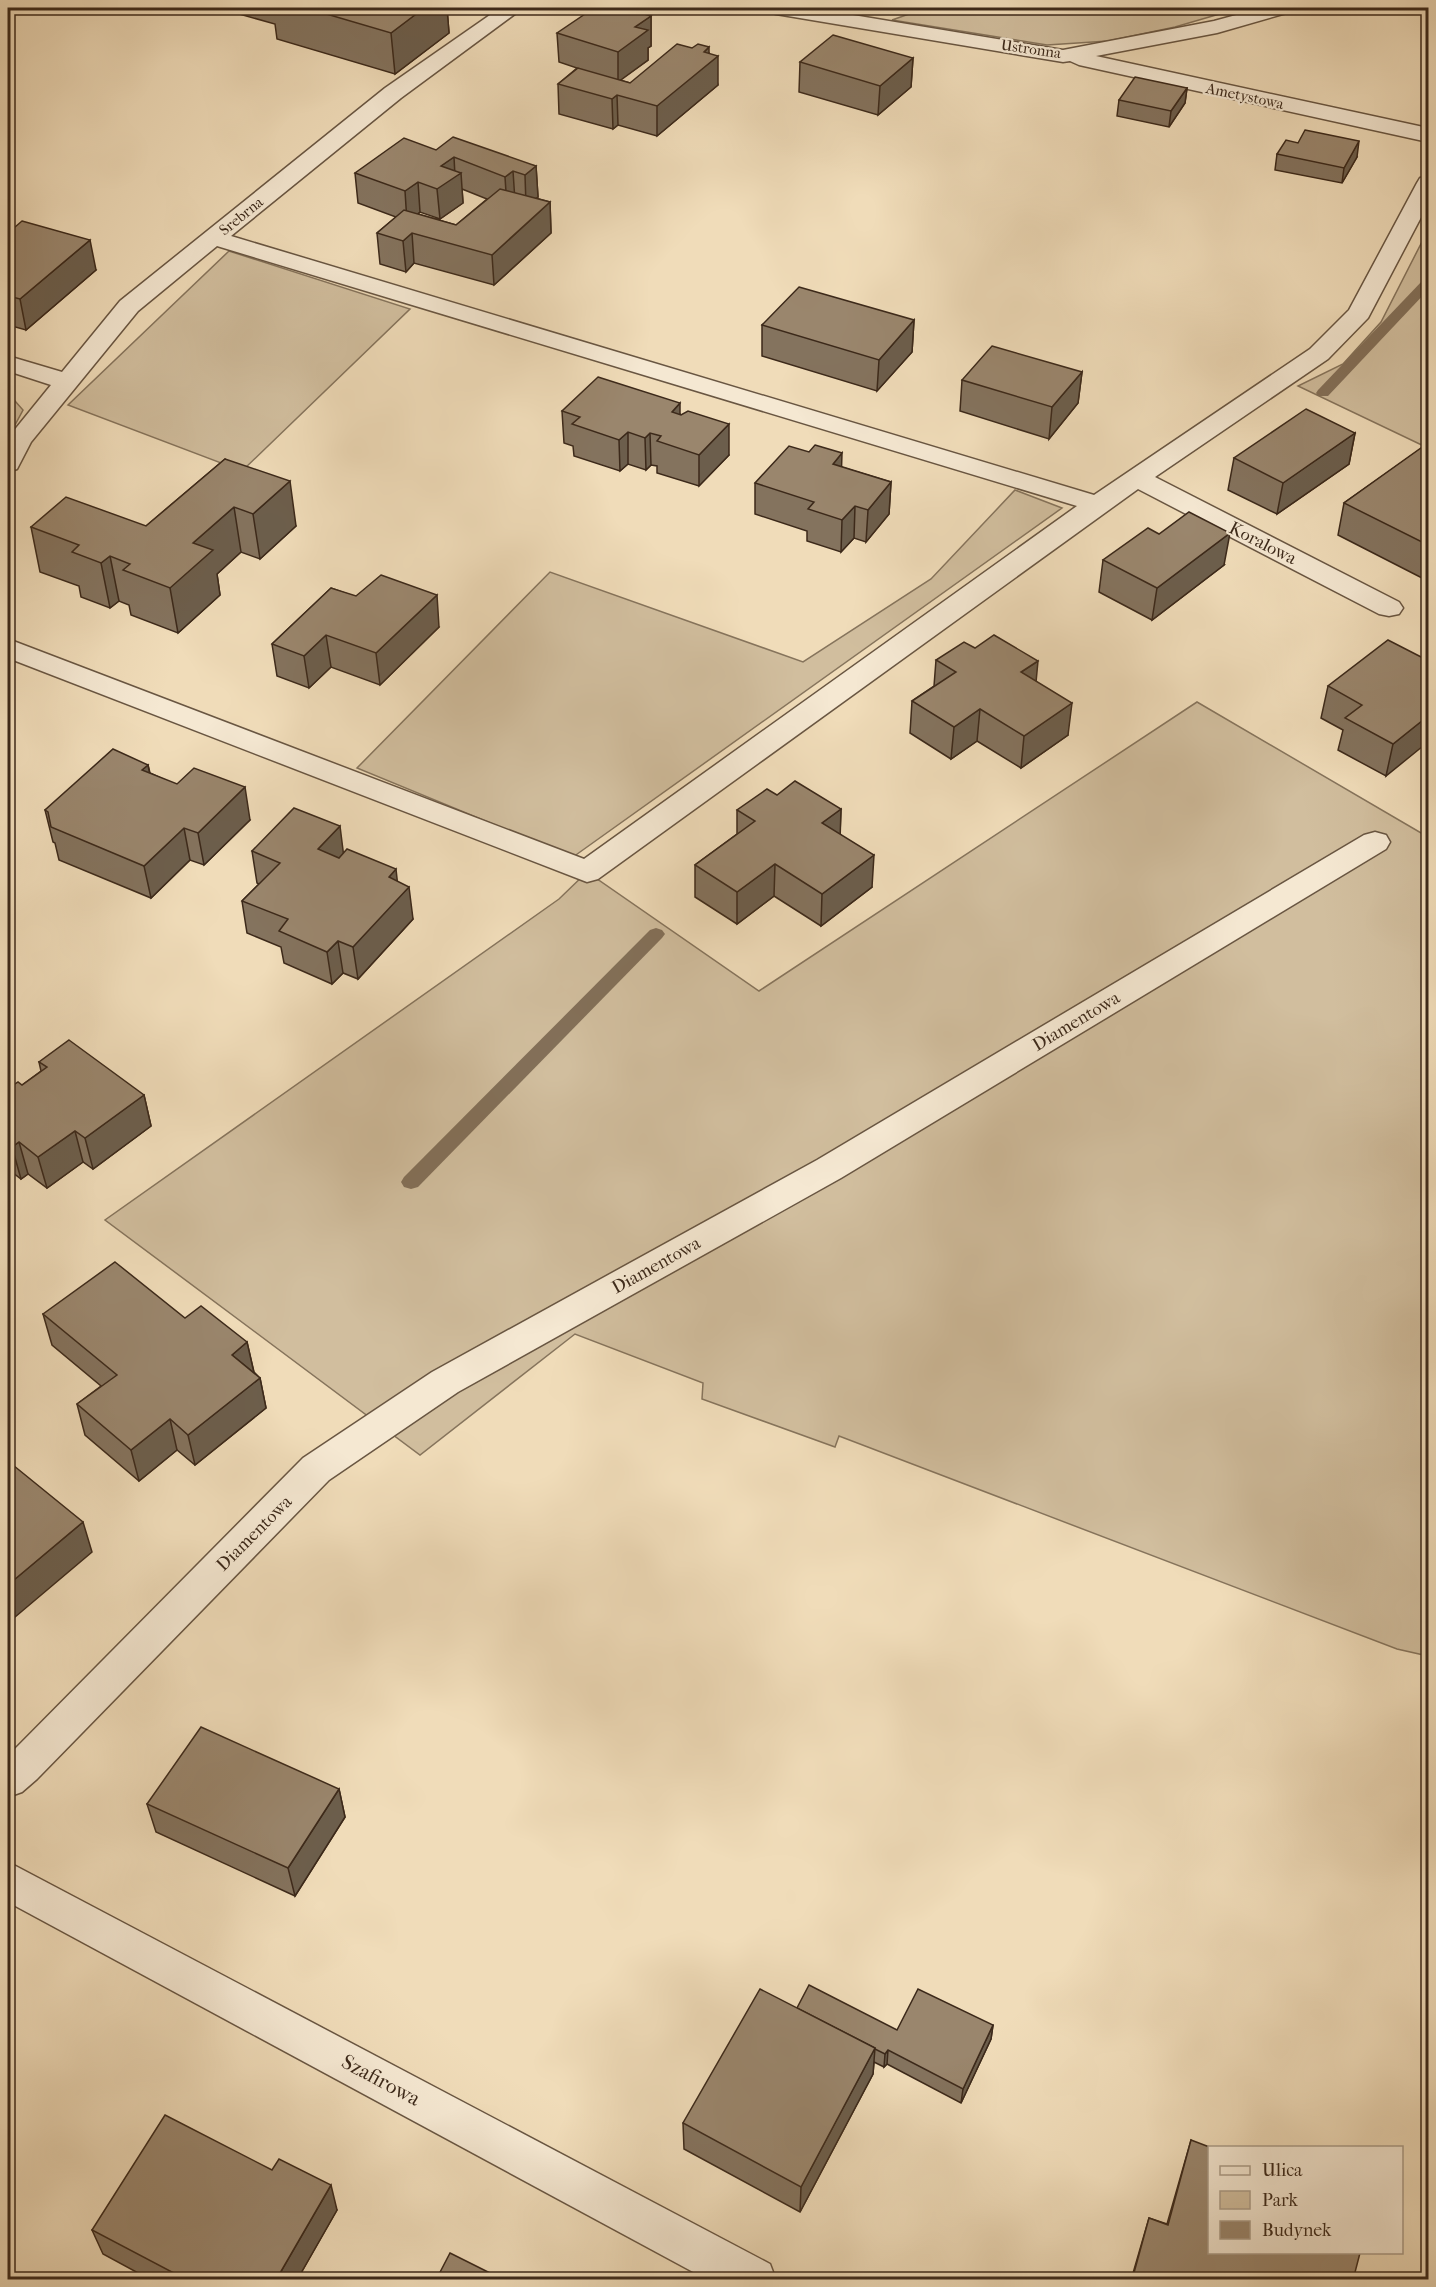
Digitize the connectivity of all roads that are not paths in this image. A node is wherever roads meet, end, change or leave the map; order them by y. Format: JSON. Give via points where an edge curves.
{"nodes":[{"id":1,"x":513,"y":8,"type":"edge"},
{"id":2,"x":776,"y":8,"type":"edge"},
{"id":3,"x":1283,"y":8,"type":"edge"},
{"id":4,"x":1063,"y":56,"type":"junction"},
{"id":5,"x":1428,"y":135,"type":"edge"},
{"id":6,"x":1428,"y":183,"type":"edge"},
{"id":7,"x":214,"y":238,"type":"junction"},
{"id":8,"x":8,"y":363,"type":"edge"},
{"id":9,"x":67,"y":382,"type":"junction"},
{"id":10,"x":8,"y":465,"type":"edge"},
{"id":11,"x":1137,"y":478,"type":"junction"},
{"id":12,"x":1097,"y":504,"type":"junction"},
{"id":13,"x":1389,"y":608,"type":"dead end"},
{"id":14,"x":8,"y":648,"type":"edge"},
{"id":15,"x":1375,"y":842,"type":"dead end"},
{"id":16,"x":8,"y":1779,"type":"edge"},
{"id":17,"x":8,"y":1881,"type":"edge"},
{"id":18,"x":754,"y":2280,"type":"edge"}],
"edges":[{"from":1,"to":7,"type":"street","name":"Srebrna","via":[[393,93]]},
{"from":2,"to":4,"type":"street","name":"Ustronna"},
{"from":3,"to":4,"type":"street","name":"Ustronna","via":[[1217,27]]},
{"from":4,"to":5,"type":"street","name":"Ametystowa"},
{"from":6,"to":11,"type":"street","via":[[1359,313],[1319,354]]},
{"from":7,"to":9,"type":"street","name":"Srebrna","via":[[129,306]]},
{"from":7,"to":12,"type":"street"},
{"from":8,"to":9,"type":"street"},
{"from":9,"to":10,"type":"street","name":"Srebrna","via":[[19,440]]},
{"from":11,"to":12,"type":"street"},
{"from":11,"to":13,"type":"street","name":"Koralowa"},
{"from":12,"to":14,"type":"street","via":[[587,872]]},
{"from":15,"to":16,"type":"street","name":"Diamentowa","via":[[830,1169],[445,1382],[316,1470]]},
{"from":17,"to":18,"type":"street","name":"Szafirowa"}]}
